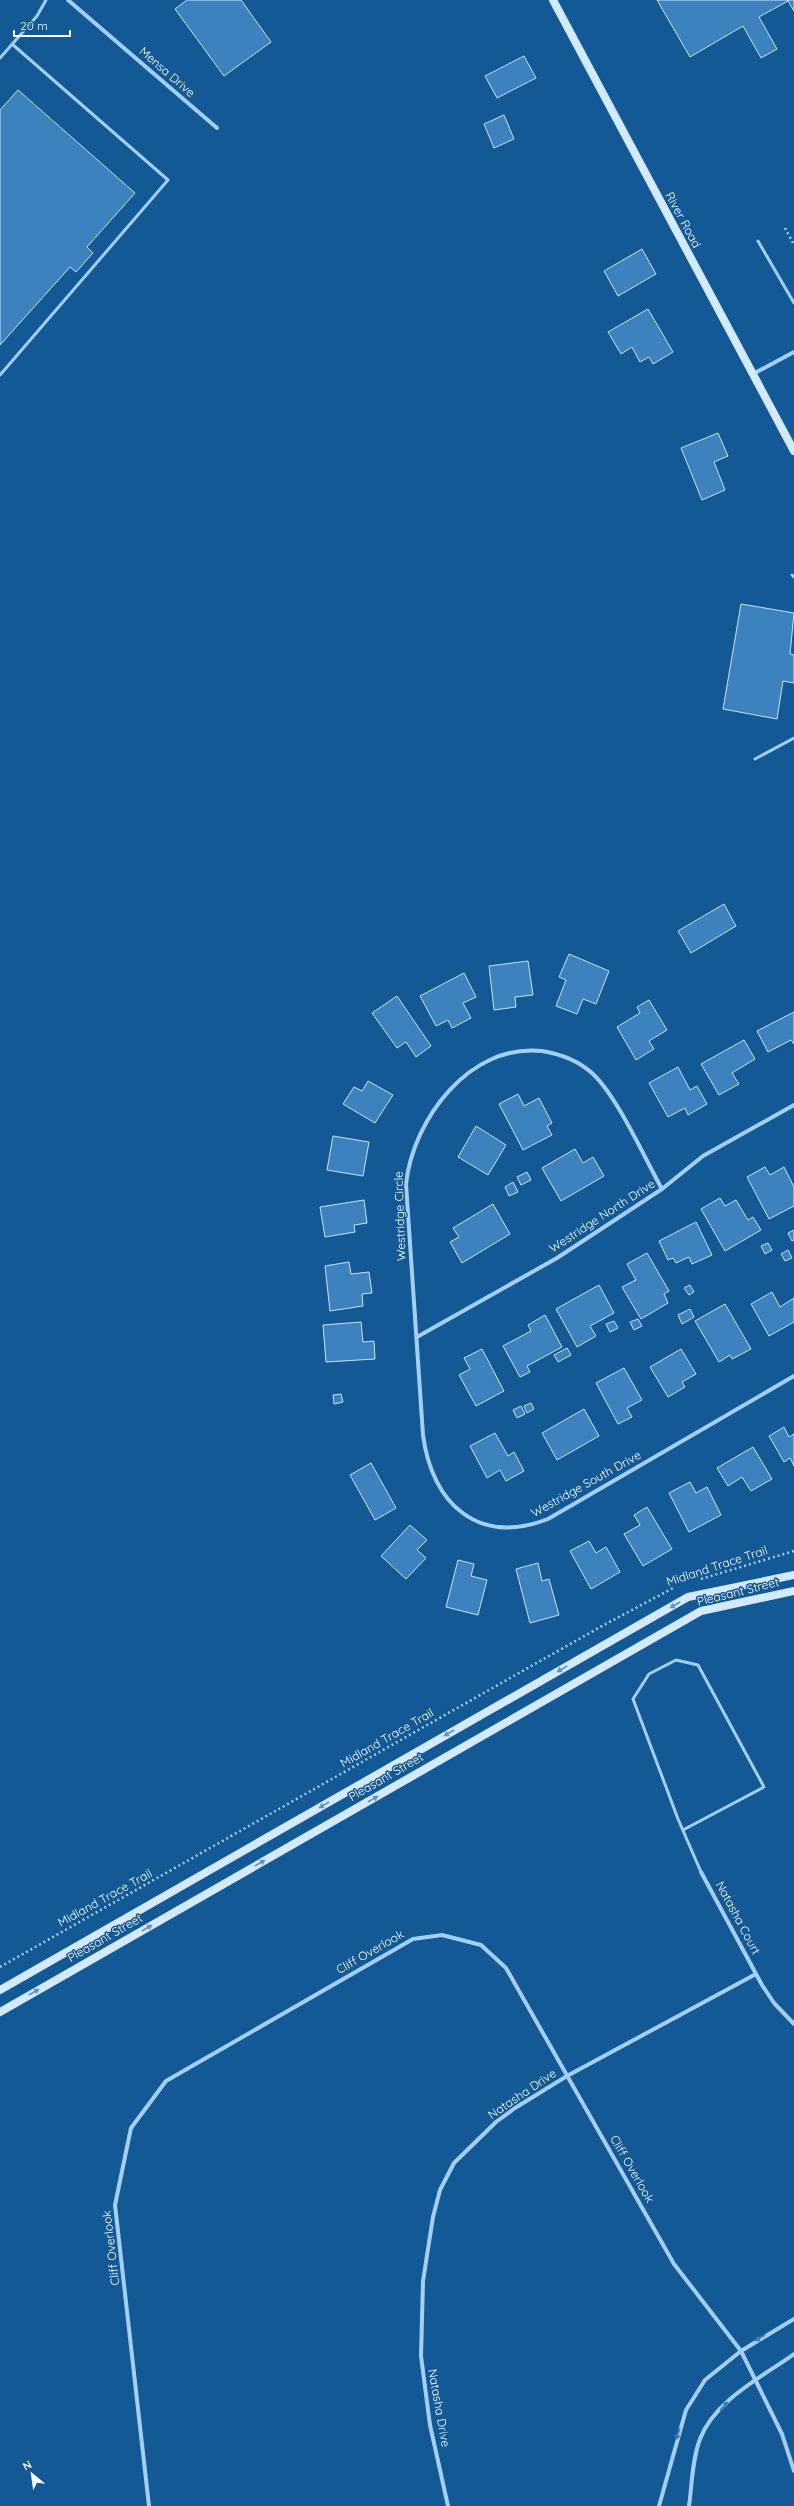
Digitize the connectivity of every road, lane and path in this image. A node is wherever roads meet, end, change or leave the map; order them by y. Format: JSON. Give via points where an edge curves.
{"nodes":[{"id":1,"x":46,"y":0,"type":"edge"},
{"id":2,"x":68,"y":0,"type":"edge"},
{"id":3,"x":553,"y":0,"type":"edge"},
{"id":4,"x":12,"y":44,"type":"junction"},
{"id":5,"x":0,"y":58,"type":"edge"},
{"id":6,"x":217,"y":128,"type":"dead end"},
{"id":7,"x":784,"y":228,"type":"dead end"},
{"id":8,"x":758,"y":241,"type":"dead end"},
{"id":9,"x":794,"y":243,"type":"edge"},
{"id":10,"x":794,"y":303,"type":"edge"},
{"id":11,"x":794,"y":352,"type":"edge"},
{"id":12,"x":752,"y":374,"type":"junction"},
{"id":13,"x":0,"y":375,"type":"edge"},
{"id":14,"x":794,"y":451,"type":"edge"},
{"id":15,"x":794,"y":738,"type":"edge"},
{"id":16,"x":755,"y":759,"type":"dead end"},
{"id":17,"x":794,"y":1105,"type":"edge"},
{"id":18,"x":662,"y":1189,"type":"junction"},
{"id":19,"x":416,"y":1337,"type":"junction"},
{"id":20,"x":794,"y":1376,"type":"edge"},
{"id":21,"x":794,"y":1550,"type":"edge"},
{"id":22,"x":794,"y":1575,"type":"edge"},
{"id":23,"x":694,"y":1581,"type":"dead end"},
{"id":24,"x":680,"y":1586,"type":"dead end"},
{"id":25,"x":794,"y":1591,"type":"edge"},
{"id":26,"x":683,"y":1830,"type":"junction"},
{"id":27,"x":702,"y":1872,"type":"joint"},
{"id":28,"x":0,"y":1967,"type":"edge"},
{"id":29,"x":756,"y":1974,"type":"junction"},
{"id":30,"x":0,"y":1990,"type":"edge"},
{"id":31,"x":0,"y":2012,"type":"edge"},
{"id":32,"x":794,"y":2024,"type":"edge"},
{"id":33,"x":567,"y":2076,"type":"junction"},
{"id":34,"x":794,"y":2318,"type":"edge"},
{"id":35,"x":741,"y":2351,"type":"junction"},
{"id":36,"x":794,"y":2354,"type":"edge"},
{"id":37,"x":757,"y":2380,"type":"junction"},
{"id":38,"x":794,"y":2471,"type":"edge"},
{"id":39,"x":149,"y":2506,"type":"edge"},
{"id":40,"x":448,"y":2506,"type":"edge"},
{"id":41,"x":659,"y":2506,"type":"edge"},
{"id":42,"x":689,"y":2506,"type":"edge"}],
"edges":[{"from":1,"to":4,"type":"lane","via":[[38,16]]},
{"from":2,"to":6,"type":"street","name":"Mensa Drive"},
{"from":3,"to":12,"type":"main road","name":"River Road"},
{"from":4,"to":5,"type":"lane"},
{"from":4,"to":13,"type":"lane","via":[[168,180]]},
{"from":7,"to":9,"type":"path"},
{"from":8,"to":10,"type":"lane"},
{"from":11,"to":12,"type":"street"},
{"from":12,"to":14,"type":"main road","name":"River Road"},
{"from":15,"to":16,"type":"lane"},
{"from":17,"to":18,"type":"street","name":"Westridge North Drive","via":[[703,1156]]},
{"from":18,"to":19,"type":"street","name":"Westridge North Drive","via":[[557,1258]]},
{"from":18,"to":19,"type":"street","name":"Westridge Circle","via":[[608,1092],[593,1074],[572,1059],[527,1050],[502,1054],[465,1074],[450,1089],[434,1112],[408,1163],[406,1184]]},
{"from":19,"to":20,"type":"street","name":"Westridge South Drive","via":[[423,1435],[426,1458],[434,1479],[454,1506],[470,1518],[507,1528],[528,1527],[548,1519]]},
{"from":21,"to":23,"type":"path","name":"Midland Trace Trail"},
{"from":22,"to":30,"type":"main road","name":"Pleasant Street","one_way":true,"via":[[688,1597]]},
{"from":24,"to":28,"type":"path","name":"Midland Trace Trail","via":[[602,1626]]},
{"from":31,"to":25,"type":"main road","name":"Pleasant Street","one_way":true,"via":[[701,1611]]},
{"from":26,"to":26,"type":"lane","via":[[633,1699],[648,1674],[676,1660],[698,1665],[764,1787]]},
{"from":26,"to":27,"type":"lane"},
{"from":27,"to":29,"type":"street","name":"Natasha Court"},
{"from":29,"to":32,"type":"street","via":[[774,2003]]},
{"from":29,"to":33,"type":"street","name":"Natasha Drive"},
{"from":33,"to":35,"type":"street","name":"Cliff Overlook","via":[[674,2264]]},
{"from":33,"to":39,"type":"street","name":"Cliff Overlook","via":[[506,1968],[481,1946],[442,1935],[413,1939],[166,2081],[131,2128],[115,2205]]},
{"from":33,"to":40,"type":"street","name":"Natasha Drive","via":[[496,2122],[454,2163],[440,2190],[423,2281],[421,2356],[429,2418]]},
{"from":34,"to":35,"type":"street","one_way":true},
{"from":35,"to":37,"type":"street","name":"Cliff Overlook"},
{"from":35,"to":41,"type":"street","one_way":true,"via":[[705,2380],[686,2410]]},
{"from":36,"to":37,"type":"street"},
{"from":37,"to":38,"type":"street","name":"Cliff Overlook","via":[[782,2434]]},
{"from":42,"to":37,"type":"street","one_way":true,"via":[[700,2439],[712,2418],[730,2400]]}]}
